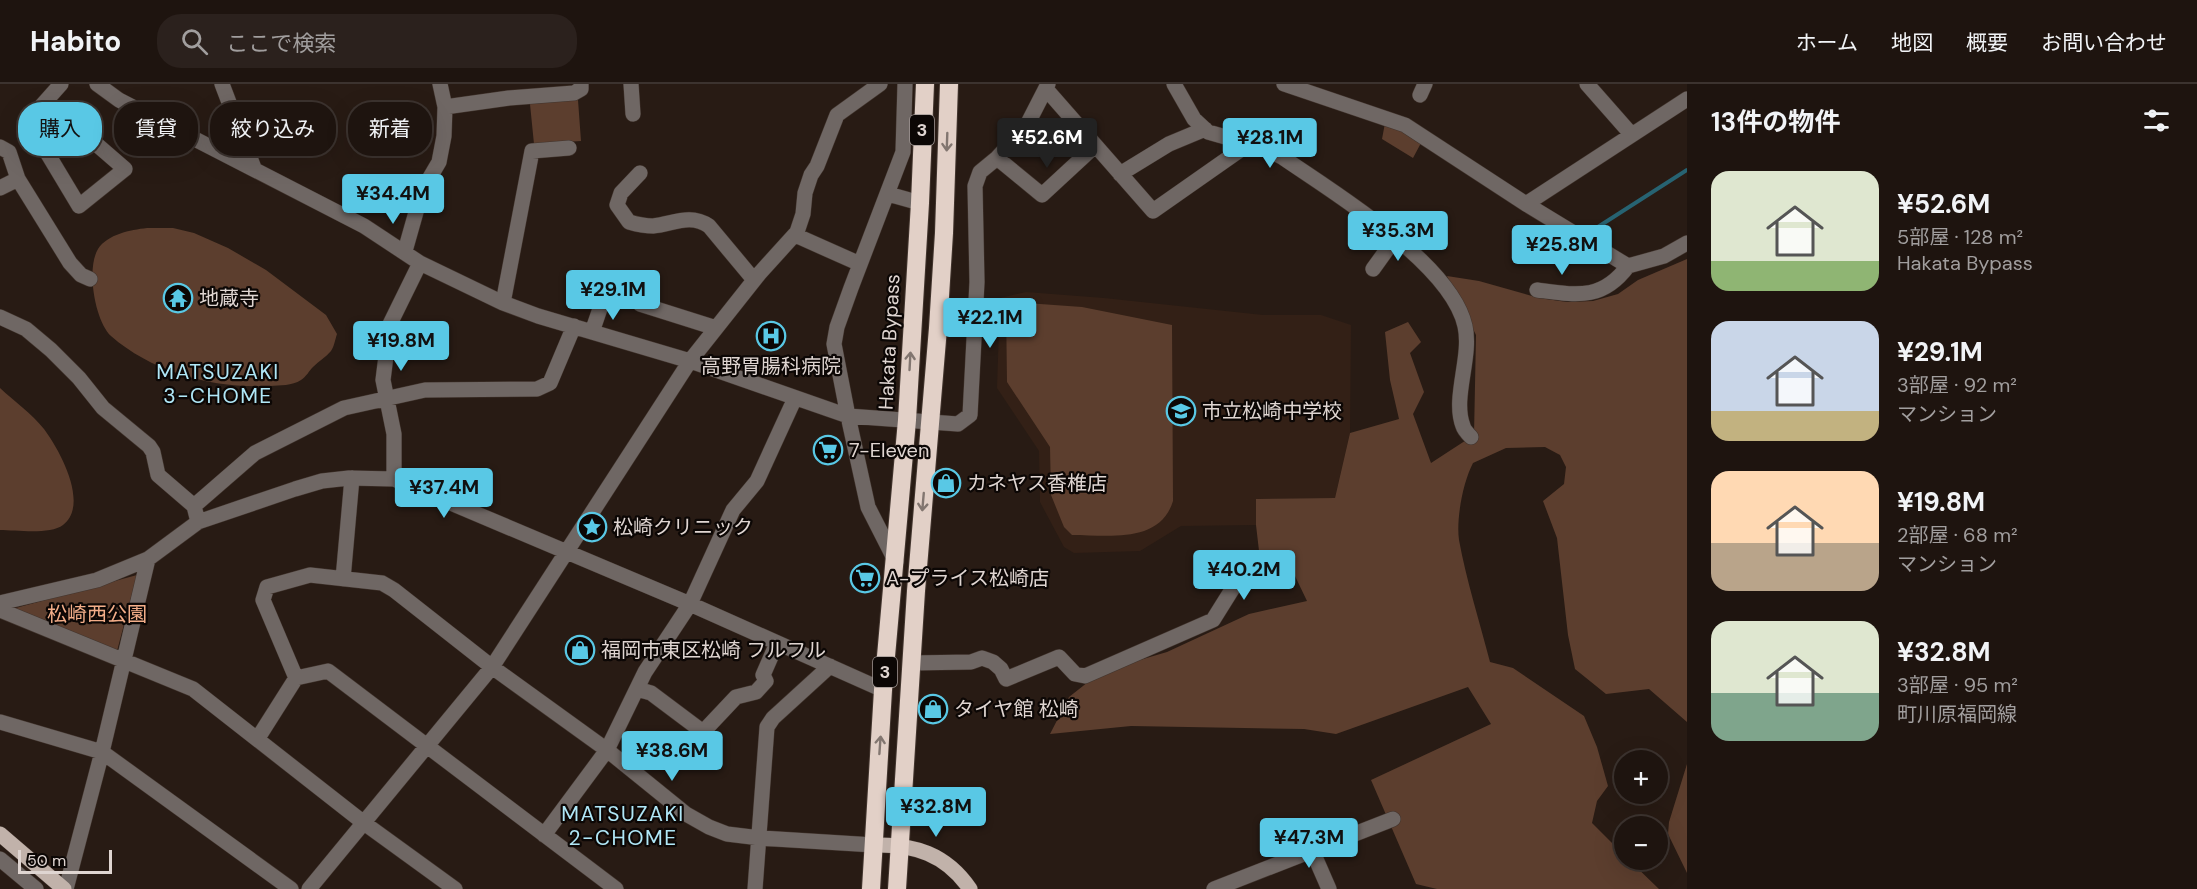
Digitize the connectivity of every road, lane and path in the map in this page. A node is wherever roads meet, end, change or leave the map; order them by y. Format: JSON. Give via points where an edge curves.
{"nodes":[{"id":1,"x":61,"y":84,"type":"edge"},
{"id":2,"x":97,"y":84,"type":"edge"},
{"id":3,"x":222,"y":84,"type":"edge"},
{"id":4,"x":440,"y":84,"type":"edge"},
{"id":5,"x":581,"y":84,"type":"edge"},
{"id":6,"x":631,"y":84,"type":"edge"},
{"id":7,"x":880,"y":84,"type":"edge"},
{"id":8,"x":905,"y":84,"type":"edge"},
{"id":9,"x":925,"y":84,"type":"edge"},
{"id":10,"x":949,"y":84,"type":"edge"},
{"id":11,"x":1174,"y":84,"type":"edge"},
{"id":12,"x":1284,"y":84,"type":"edge"},
{"id":13,"x":1587,"y":84,"type":"edge"},
{"id":14,"x":1047,"y":86,"type":"edge"},
{"id":15,"x":509,"y":91,"type":"edge"},
{"id":16,"x":1687,"y":99,"type":"edge"},
{"id":17,"x":45,"y":102,"type":"junction"},
{"id":18,"x":445,"y":107,"type":"junction"},
{"id":19,"x":633,"y":114,"type":"dead end"},
{"id":20,"x":1205,"y":129,"type":"junction"},
{"id":21,"x":1631,"y":134,"type":"junction"},
{"id":22,"x":1250,"y":143,"type":"junction"},
{"id":23,"x":1095,"y":146,"type":"junction"},
{"id":24,"x":0,"y":147,"type":"edge"},
{"id":25,"x":569,"y":148,"type":"dead end"},
{"id":26,"x":997,"y":158,"type":"junction"},
{"id":27,"x":254,"y":168,"type":"junction"},
{"id":28,"x":640,"y":173,"type":"dead end"},
{"id":29,"x":1120,"y":174,"type":"junction"},
{"id":30,"x":18,"y":179,"type":"junction"},
{"id":31,"x":0,"y":188,"type":"edge"},
{"id":32,"x":888,"y":194,"type":"junction"},
{"id":33,"x":920,"y":203,"type":"junction"},
{"id":34,"x":1526,"y":204,"type":"junction"},
{"id":35,"x":795,"y":235,"type":"junction"},
{"id":36,"x":1396,"y":237,"type":"junction"},
{"id":37,"x":1687,"y":243,"type":"edge"},
{"id":38,"x":405,"y":251,"type":"junction"},
{"id":39,"x":420,"y":263,"type":"junction"},
{"id":40,"x":860,"y":264,"type":"junction"},
{"id":41,"x":1629,"y":266,"type":"junction"},
{"id":42,"x":1374,"y":269,"type":"dead end"},
{"id":43,"x":90,"y":279,"type":"dead end"},
{"id":44,"x":754,"y":280,"type":"junction"},
{"id":45,"x":1537,"y":290,"type":"dead end"},
{"id":46,"x":603,"y":300,"type":"dead end"},
{"id":47,"x":503,"y":303,"type":"junction"},
{"id":48,"x":640,"y":304,"type":"dead end"},
{"id":49,"x":0,"y":317,"type":"edge"},
{"id":50,"x":574,"y":326,"type":"junction"},
{"id":51,"x":716,"y":328,"type":"junction"},
{"id":52,"x":592,"y":332,"type":"junction"},
{"id":53,"x":690,"y":361,"type":"junction"},
{"id":54,"x":386,"y":398,"type":"junction"},
{"id":55,"x":795,"y":398,"type":"junction"},
{"id":56,"x":848,"y":417,"type":"junction"},
{"id":57,"x":907,"y":420,"type":"junction"},
{"id":58,"x":930,"y":423,"type":"junction"},
{"id":59,"x":1471,"y":437,"type":"dead end"},
{"id":60,"x":352,"y":478,"type":"junction"},
{"id":61,"x":394,"y":480,"type":"junction"},
{"id":62,"x":194,"y":506,"type":"junction"},
{"id":63,"x":198,"y":522,"type":"junction"},
{"id":64,"x":567,"y":554,"type":"junction"},
{"id":65,"x":148,"y":559,"type":"junction"},
{"id":66,"x":896,"y":561,"type":"junction"},
{"id":67,"x":1248,"y":564,"type":"dead end"},
{"id":68,"x":343,"y":579,"type":"junction"},
{"id":69,"x":0,"y":603,"type":"edge"},
{"id":70,"x":690,"y":604,"type":"junction"},
{"id":71,"x":0,"y":610,"type":"edge"},
{"id":72,"x":777,"y":643,"type":"junction"},
{"id":73,"x":124,"y":660,"type":"junction"},
{"id":74,"x":911,"y":663,"type":"junction"},
{"id":75,"x":830,"y":666,"type":"junction"},
{"id":76,"x":492,"y":667,"type":"junction"},
{"id":77,"x":296,"y":678,"type":"junction"},
{"id":78,"x":638,"y":689,"type":"junction"},
{"id":79,"x":883,"y":690,"type":"junction"},
{"id":80,"x":0,"y":722,"type":"edge"},
{"id":81,"x":258,"y":738,"type":"junction"},
{"id":82,"x":427,"y":747,"type":"junction"},
{"id":83,"x":607,"y":750,"type":"junction"},
{"id":84,"x":102,"y":752,"type":"junction"},
{"id":85,"x":1392,"y":819,"type":"dead end"},
{"id":86,"x":364,"y":823,"type":"junction"},
{"id":87,"x":0,"y":834,"type":"edge"},
{"id":88,"x":544,"y":835,"type":"junction"},
{"id":89,"x":760,"y":838,"type":"junction"},
{"id":90,"x":874,"y":845,"type":"junction"},
{"id":91,"x":899,"y":845,"type":"junction"},
{"id":92,"x":1312,"y":850,"type":"junction"},
{"id":93,"x":0,"y":859,"type":"edge"},
{"id":94,"x":36,"y":889,"type":"edge"},
{"id":95,"x":65,"y":889,"type":"edge"},
{"id":96,"x":291,"y":889,"type":"edge"},
{"id":97,"x":309,"y":889,"type":"edge"},
{"id":98,"x":455,"y":889,"type":"edge"},
{"id":99,"x":615,"y":889,"type":"edge"},
{"id":100,"x":755,"y":889,"type":"edge"},
{"id":101,"x":871,"y":889,"type":"edge"},
{"id":102,"x":897,"y":889,"type":"edge"},
{"id":103,"x":970,"y":889,"type":"edge"},
{"id":104,"x":1214,"y":889,"type":"edge"},
{"id":105,"x":1329,"y":889,"type":"edge"}],
"edges":[{"from":1,"to":17,"type":"street"},
{"from":2,"to":27,"type":"street","via":[[119,100]]},
{"from":3,"to":27,"type":"street"},
{"from":4,"to":18,"type":"street"},
{"from":5,"to":15,"type":"street","via":[[581,89],[574,93]]},
{"from":6,"to":19,"type":"street"},
{"from":7,"to":35,"type":"street","via":[[837,115],[805,193]]},
{"from":8,"to":32,"type":"street","via":[[903,152]]},
{"from":9,"to":33,"type":"highway","name":"Hakata Bypass","number":"3"},
{"from":10,"to":58,"type":"highway","number":"3","one_way":true,"via":[[944,234]]},
{"from":11,"to":20,"type":"street","via":[[1194,119]]},
{"from":12,"to":34,"type":"street","via":[[1405,125]]},
{"from":13,"to":21,"type":"street"},
{"from":14,"to":23,"type":"street"},
{"from":14,"to":26,"type":"street","via":[[1027,125]]},
{"from":15,"to":18,"type":"street"},
{"from":16,"to":21,"type":"street"},
{"from":17,"to":17,"type":"street","via":[[28,121],[79,206],[125,170]]},
{"from":18,"to":38,"type":"street","via":[[439,162],[422,190]]},
{"from":20,"to":22,"type":"street"},
{"from":20,"to":29,"type":"street","via":[[1169,144]]},
{"from":21,"to":34,"type":"street"},
{"from":22,"to":29,"type":"street","via":[[1153,211]]},
{"from":22,"to":36,"type":"street","via":[[1282,157]]},
{"from":23,"to":26,"type":"street","via":[[1042,195]]},
{"from":23,"to":29,"type":"street"},
{"from":24,"to":30,"type":"street","via":[[9,152]]},
{"from":25,"to":47,"type":"street","via":[[532,151]]},
{"from":26,"to":58,"type":"street","via":[[980,172],[975,186],[977,282],[970,415],[958,424]]},
{"from":27,"to":38,"type":"street"},
{"from":28,"to":44,"type":"street","via":[[621,193],[617,205],[629,222],[652,226],[700,220]]},
{"from":30,"to":31,"type":"street"},
{"from":30,"to":43,"type":"street","via":[[70,263]]},
{"from":32,"to":33,"type":"street"},
{"from":32,"to":40,"type":"street"},
{"from":57,"to":33,"type":"highway","name":"Hakata Bypass","number":"3","one_way":true},
{"from":34,"to":41,"type":"street"},
{"from":35,"to":40,"type":"street"},
{"from":35,"to":44,"type":"street"},
{"from":36,"to":42,"type":"street"},
{"from":36,"to":59,"type":"street","via":[[1453,296],[1465,326],[1467,356],[1460,406],[1463,426]]},
{"from":37,"to":41,"type":"street","via":[[1664,256]]},
{"from":38,"to":39,"type":"street"},
{"from":39,"to":47,"type":"street"},
{"from":39,"to":54,"type":"street","via":[[390,324],[383,380]]},
{"from":40,"to":56,"type":"street","via":[[834,344]]},
{"from":41,"to":45,"type":"street","via":[[1603,290]]},
{"from":44,"to":51,"type":"street"},
{"from":46,"to":52,"type":"street"},
{"from":47,"to":50,"type":"street"},
{"from":48,"to":51,"type":"street"},
{"from":49,"to":62,"type":"street","via":[[26,329],[51,350],[103,408],[149,446],[158,475]]},
{"from":50,"to":52,"type":"street"},
{"from":50,"to":54,"type":"street","via":[[550,383],[537,389],[425,390]]},
{"from":51,"to":53,"type":"street"},
{"from":52,"to":53,"type":"street"},
{"from":53,"to":55,"type":"street"},
{"from":53,"to":64,"type":"street"},
{"from":54,"to":61,"type":"street","via":[[394,434]]},
{"from":54,"to":62,"type":"street","via":[[344,408],[255,453]]},
{"from":55,"to":56,"type":"street"},
{"from":55,"to":70,"type":"street","via":[[757,481],[733,510]]},
{"from":56,"to":57,"type":"street"},
{"from":56,"to":66,"type":"street","via":[[868,507]]},
{"from":57,"to":58,"type":"street"},
{"from":57,"to":66,"type":"highway","name":"Hakata Bypass","number":"3"},
{"from":58,"to":74,"type":"highway","number":"3","one_way":true},
{"from":60,"to":61,"type":"street"},
{"from":60,"to":63,"type":"street","via":[[322,481]]},
{"from":60,"to":68,"type":"street"},
{"from":61,"to":64,"type":"street"},
{"from":62,"to":63,"type":"street"},
{"from":63,"to":65,"type":"street"},
{"from":64,"to":70,"type":"street"},
{"from":64,"to":76,"type":"street"},
{"from":65,"to":69,"type":"street","via":[[97,580]]},
{"from":65,"to":73,"type":"street"},
{"from":66,"to":79,"type":"highway","name":"Hakata Bypass","number":"3"},
{"from":67,"to":74,"type":"street","via":[[1213,620],[1085,676],[1075,674],[1059,657],[1006,679],[993,662],[982,658],[971,662]]},
{"from":68,"to":76,"type":"street","via":[[382,583],[394,590]]},
{"from":68,"to":77,"type":"street","via":[[310,575],[267,587],[263,600]]},
{"from":70,"to":72,"type":"street"},
{"from":70,"to":78,"type":"street"},
{"from":71,"to":73,"type":"street"},
{"from":72,"to":75,"type":"street"},
{"from":72,"to":78,"type":"street","via":[[763,675],[766,681],[756,692],[736,697],[703,732],[651,693]]},
{"from":73,"to":81,"type":"street","via":[[193,689]]},
{"from":73,"to":84,"type":"street"},
{"from":74,"to":91,"type":"highway","number":"3"},
{"from":75,"to":79,"type":"street"},
{"from":75,"to":89,"type":"street","via":[[767,727]]},
{"from":76,"to":82,"type":"street"},
{"from":76,"to":83,"type":"street"},
{"from":77,"to":81,"type":"street"},
{"from":77,"to":82,"type":"street","via":[[328,671]]},
{"from":78,"to":83,"type":"street"},
{"from":90,"to":79,"type":"highway","name":"Hakata Bypass","number":"3","one_way":true},
{"from":80,"to":84,"type":"street"},
{"from":81,"to":86,"type":"street"},
{"from":82,"to":86,"type":"street"},
{"from":82,"to":88,"type":"street"},
{"from":83,"to":88,"type":"street"},
{"from":83,"to":89,"type":"street","via":[[686,814],[727,834]]},
{"from":84,"to":95,"type":"street"},
{"from":84,"to":96,"type":"street"},
{"from":85,"to":92,"type":"street"},
{"from":86,"to":97,"type":"street"},
{"from":86,"to":98,"type":"street"},
{"from":87,"to":95,"type":"main road"},
{"from":88,"to":99,"type":"street"},
{"from":89,"to":90,"type":"street"},
{"from":89,"to":100,"type":"street"},
{"from":90,"to":91,"type":"main road"},
{"from":90,"to":101,"type":"highway","name":"Hakata Bypass","number":"3"},
{"from":91,"to":102,"type":"highway","number":"3"},
{"from":91,"to":103,"type":"main road","via":[[929,853]]},
{"from":92,"to":104,"type":"street"},
{"from":92,"to":105,"type":"street"},
{"from":93,"to":94,"type":"street"}]}
